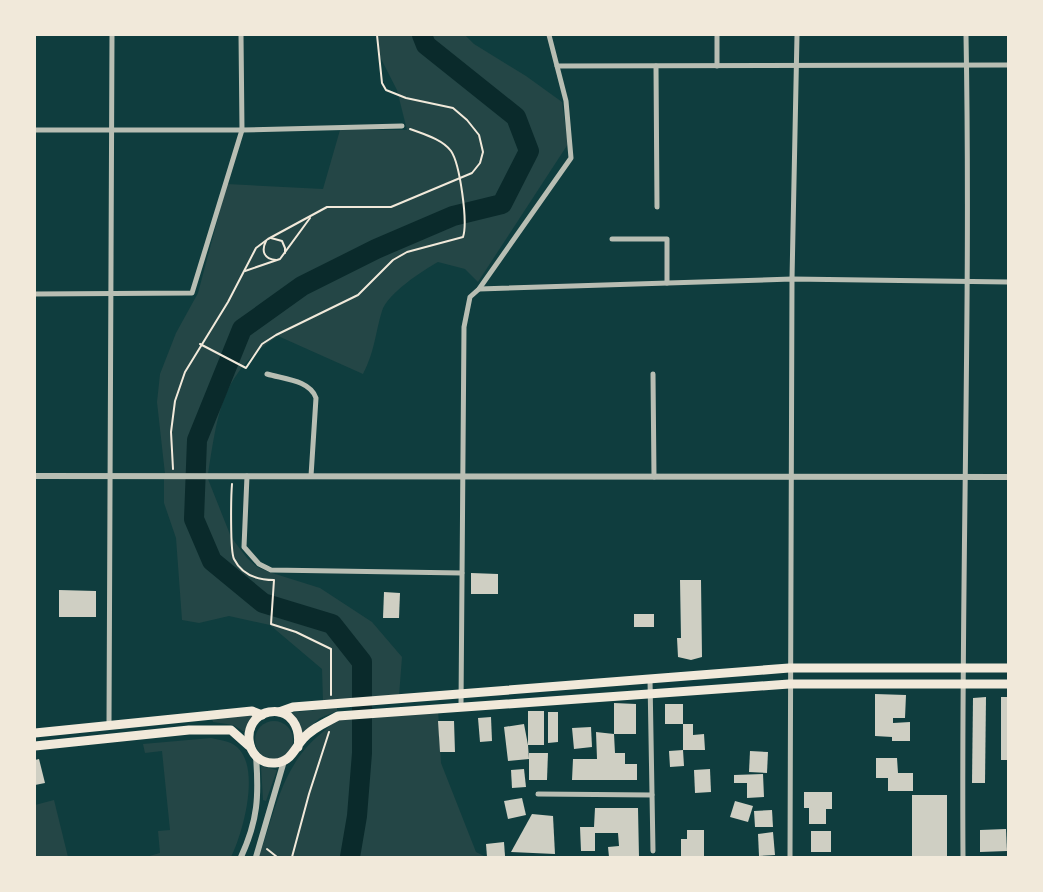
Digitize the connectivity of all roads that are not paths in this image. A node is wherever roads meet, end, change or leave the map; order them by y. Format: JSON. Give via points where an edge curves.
{"nodes":[{"id":1,"x":112,"y":35,"type":"edge"},
{"id":2,"x":241,"y":35,"type":"edge"},
{"id":3,"x":549,"y":35,"type":"edge"},
{"id":4,"x":717,"y":35,"type":"edge"},
{"id":5,"x":797,"y":35,"type":"edge"},
{"id":6,"x":966,"y":35,"type":"edge"},
{"id":7,"x":967,"y":64,"type":"junction"},
{"id":8,"x":797,"y":65,"type":"junction"},
{"id":9,"x":1008,"y":65,"type":"edge"},
{"id":10,"x":557,"y":66,"type":"junction"},
{"id":11,"x":656,"y":66,"type":"junction"},
{"id":12,"x":717,"y":66,"type":"junction"},
{"id":13,"x":402,"y":126,"type":"road end"},
{"id":14,"x":35,"y":130,"type":"edge"},
{"id":15,"x":112,"y":130,"type":"junction"},
{"id":16,"x":242,"y":130,"type":"junction"},
{"id":17,"x":657,"y":207,"type":"dead end"},
{"id":18,"x":612,"y":239,"type":"dead end"},
{"id":19,"x":792,"y":279,"type":"junction"},
{"id":20,"x":968,"y":281,"type":"junction"},
{"id":21,"x":1008,"y":282,"type":"edge"},
{"id":22,"x":667,"y":283,"type":"junction"},
{"id":23,"x":479,"y":289,"type":"junction"},
{"id":24,"x":35,"y":294,"type":"edge"},
{"id":25,"x":111,"y":294,"type":"junction"},
{"id":26,"x":267,"y":374,"type":"dead end"},
{"id":27,"x":653,"y":374,"type":"dead end"},
{"id":28,"x":35,"y":476,"type":"edge"},
{"id":29,"x":110,"y":476,"type":"junction"},
{"id":30,"x":247,"y":476,"type":"junction"},
{"id":31,"x":311,"y":476,"type":"junction"},
{"id":32,"x":462,"y":477,"type":"junction"},
{"id":33,"x":654,"y":477,"type":"junction"},
{"id":34,"x":793,"y":477,"type":"junction"},
{"id":35,"x":964,"y":477,"type":"junction"},
{"id":36,"x":1008,"y":477,"type":"edge"},
{"id":37,"x":462,"y":573,"type":"junction"},
{"id":38,"x":789,"y":668,"type":"junction"},
{"id":39,"x":962,"y":668,"type":"junction"},
{"id":40,"x":1008,"y":668,"type":"edge"},
{"id":41,"x":650,"y":679,"type":"junction"},
{"id":42,"x":789,"y":684,"type":"junction"},
{"id":43,"x":962,"y":684,"type":"junction"},
{"id":44,"x":1008,"y":684,"type":"edge"},
{"id":45,"x":650,"y":693,"type":"junction"},
{"id":46,"x":461,"y":694,"type":"junction"},
{"id":47,"x":461,"y":706,"type":"junction"},
{"id":48,"x":280,"y":712,"type":"junction"},
{"id":49,"x":262,"y":715,"type":"junction"},
{"id":50,"x":109,"y":725,"type":"junction"},
{"id":51,"x":35,"y":733,"type":"edge"},
{"id":52,"x":35,"y":746,"type":"edge"},
{"id":53,"x":250,"y":746,"type":"junction"},
{"id":54,"x":298,"y":747,"type":"junction"},
{"id":55,"x":256,"y":756,"type":"junction"},
{"id":56,"x":284,"y":761,"type":"junction"},
{"id":57,"x":538,"y":794,"type":"dead end"},
{"id":58,"x":652,"y":795,"type":"junction"},
{"id":59,"x":653,"y":851,"type":"dead end"},
{"id":60,"x":241,"y":857,"type":"edge"},
{"id":61,"x":256,"y":857,"type":"edge"},
{"id":62,"x":790,"y":857,"type":"edge"},
{"id":63,"x":963,"y":857,"type":"edge"}],
"edges":[{"from":1,"to":15,"type":"street"},
{"from":2,"to":16,"type":"street"},
{"from":3,"to":10,"type":"street"},
{"from":4,"to":12,"type":"street"},
{"from":5,"to":8,"type":"street"},
{"from":6,"to":7,"type":"street"},
{"from":7,"to":8,"type":"street"},
{"from":7,"to":9,"type":"street"},
{"from":7,"to":20,"type":"street"},
{"from":8,"to":12,"type":"street"},
{"from":8,"to":19,"type":"street"},
{"from":10,"to":11,"type":"street"},
{"from":10,"to":23,"type":"street","via":[[566,101],[571,158]]},
{"from":11,"to":12,"type":"street"},
{"from":11,"to":17,"type":"street"},
{"from":13,"to":16,"type":"street"},
{"from":14,"to":15,"type":"street"},
{"from":15,"to":16,"type":"street"},
{"from":15,"to":25,"type":"street"},
{"from":16,"to":25,"type":"street","via":[[192,293]]},
{"from":18,"to":22,"type":"street","via":[[667,239]]},
{"from":19,"to":20,"type":"street"},
{"from":19,"to":22,"type":"street"},
{"from":19,"to":34,"type":"street"},
{"from":20,"to":21,"type":"street"},
{"from":20,"to":35,"type":"street"},
{"from":22,"to":23,"type":"street"},
{"from":23,"to":32,"type":"street","via":[[470,298],[464,327]]},
{"from":24,"to":25,"type":"street"},
{"from":25,"to":29,"type":"street"},
{"from":26,"to":31,"type":"street","via":[[303,384],[314,392]]},
{"from":27,"to":33,"type":"street"},
{"from":28,"to":29,"type":"street"},
{"from":29,"to":30,"type":"street"},
{"from":29,"to":50,"type":"street"},
{"from":30,"to":31,"type":"street"},
{"from":30,"to":37,"type":"street","via":[[244,547],[259,564],[271,570]]},
{"from":31,"to":32,"type":"street"},
{"from":32,"to":33,"type":"street"},
{"from":32,"to":37,"type":"street"},
{"from":33,"to":34,"type":"street"},
{"from":34,"to":35,"type":"street"},
{"from":34,"to":38,"type":"street"},
{"from":35,"to":36,"type":"street"},
{"from":35,"to":39,"type":"street"},
{"from":37,"to":46,"type":"street"},
{"from":38,"to":39,"type":"main road"},
{"from":38,"to":41,"type":"main road"},
{"from":38,"to":42,"type":"street"},
{"from":39,"to":40,"type":"main road"},
{"from":39,"to":43,"type":"street"},
{"from":41,"to":45,"type":"street"},
{"from":41,"to":46,"type":"main road"},
{"from":42,"to":43,"type":"main road"},
{"from":42,"to":45,"type":"main road"},
{"from":42,"to":62,"type":"street"},
{"from":43,"to":44,"type":"main road"},
{"from":43,"to":63,"type":"street"},
{"from":45,"to":47,"type":"main road"},
{"from":45,"to":58,"type":"street"},
{"from":46,"to":47,"type":"street"},
{"from":46,"to":48,"type":"main road","via":[[293,707]]},
{"from":47,"to":54,"type":"main road","via":[[334,718],[303,739]]},
{"from":48,"to":49,"type":"main road"},
{"from":48,"to":54,"type":"main road","via":[[294,721],[298,729]]},
{"from":49,"to":50,"type":"main road","via":[[252,711]]},
{"from":49,"to":53,"type":"main road","via":[[250,729]]},
{"from":50,"to":51,"type":"main road"},
{"from":52,"to":53,"type":"main road","via":[[189,730],[231,730]]},
{"from":53,"to":55,"type":"main road"},
{"from":54,"to":56,"type":"main road"},
{"from":55,"to":56,"type":"main road","via":[[266,762]]},
{"from":55,"to":60,"type":"street","via":[[259,799]]},
{"from":56,"to":61,"type":"street"},
{"from":57,"to":58,"type":"street"},
{"from":58,"to":59,"type":"street"}]}
